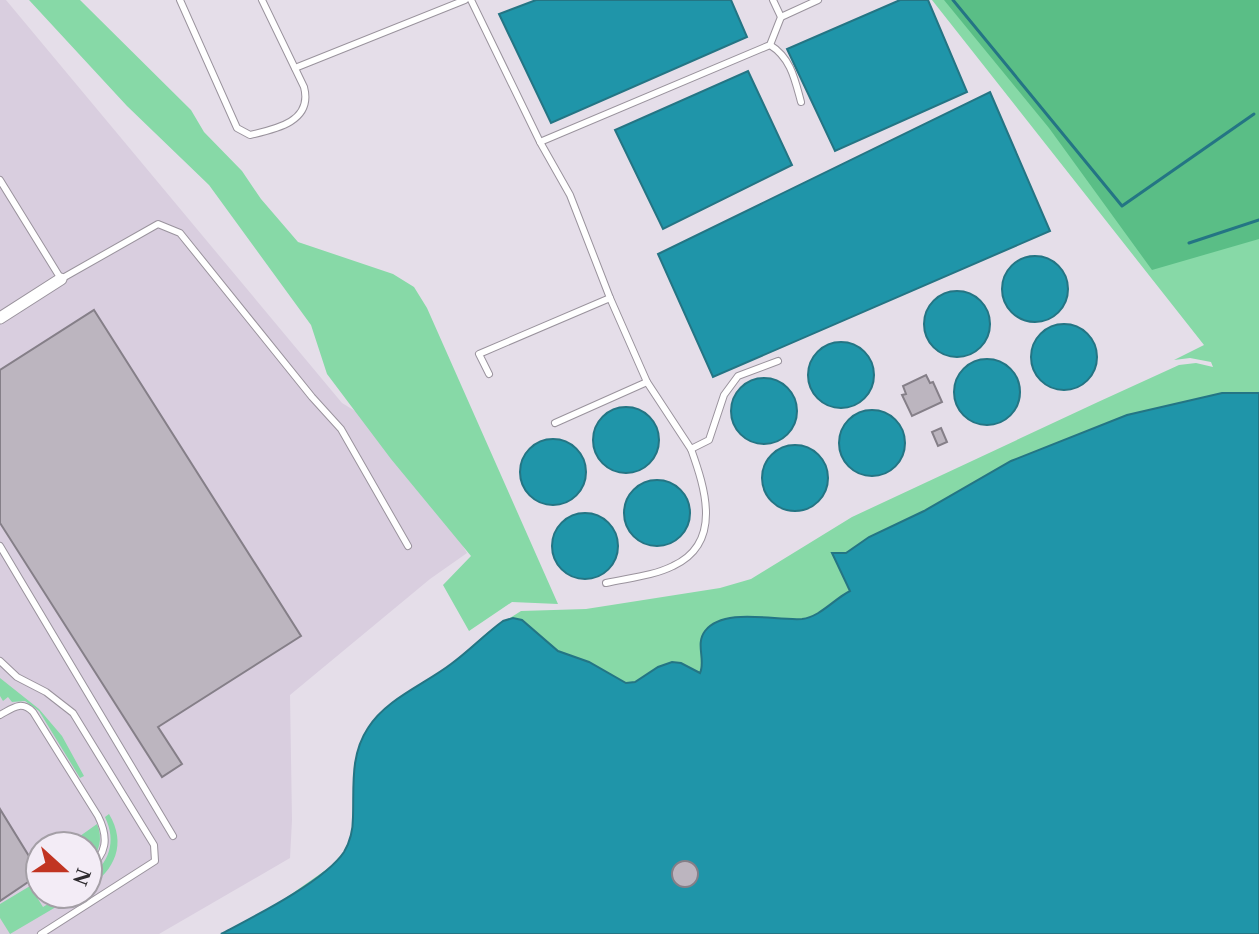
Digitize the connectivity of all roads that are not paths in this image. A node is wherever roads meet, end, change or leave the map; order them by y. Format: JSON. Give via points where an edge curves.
{"nodes":[{"id":1,"x":180,"y":0,"type":"edge"},
{"id":2,"x":262,"y":0,"type":"edge"},
{"id":3,"x":465,"y":0,"type":"edge"},
{"id":4,"x":471,"y":0,"type":"edge"},
{"id":5,"x":773,"y":0,"type":"edge"},
{"id":6,"x":818,"y":0,"type":"edge"},
{"id":7,"x":781,"y":17,"type":"junction"},
{"id":8,"x":770,"y":45,"type":"junction"},
{"id":9,"x":295,"y":68,"type":"junction"},
{"id":10,"x":801,"y":102,"type":"dead end"},
{"id":11,"x":540,"y":142,"type":"junction"},
{"id":12,"x":0,"y":180,"type":"edge"},
{"id":13,"x":61,"y":279,"type":"junction"},
{"id":14,"x":610,"y":298,"type":"junction"},
{"id":15,"x":0,"y":318,"type":"edge"},
{"id":16,"x":778,"y":361,"type":"dead end"},
{"id":17,"x":489,"y":374,"type":"dead end"},
{"id":18,"x":647,"y":382,"type":"junction"},
{"id":19,"x":555,"y":423,"type":"dead end"},
{"id":20,"x":691,"y":449,"type":"junction"},
{"id":21,"x":0,"y":546,"type":"edge"},
{"id":22,"x":408,"y":546,"type":"dead end"},
{"id":23,"x":606,"y":583,"type":"dead end"},
{"id":24,"x":0,"y":661,"type":"edge"},
{"id":25,"x":0,"y":715,"type":"edge"},
{"id":26,"x":173,"y":836,"type":"dead end"},
{"id":27,"x":104,"y":847,"type":"edge"},
{"id":28,"x":41,"y":934,"type":"edge"}],
"edges":[{"from":1,"to":9,"type":"lane","via":[[230,114],[244,133],[260,133],[299,116],[307,98]]},
{"from":2,"to":9,"type":"lane"},
{"from":3,"to":9,"type":"lane"},
{"from":4,"to":11,"type":"lane"},
{"from":5,"to":7,"type":"lane"},
{"from":6,"to":7,"type":"lane"},
{"from":7,"to":8,"type":"lane"},
{"from":8,"to":10,"type":"lane","via":[[790,65]]},
{"from":8,"to":11,"type":"lane"},
{"from":11,"to":14,"type":"lane","via":[[570,195]]},
{"from":12,"to":13,"type":"lane"},
{"from":13,"to":15,"type":"street"},
{"from":13,"to":22,"type":"lane","via":[[158,224],[180,233],[341,429]]},
{"from":14,"to":17,"type":"lane","via":[[479,354]]},
{"from":14,"to":18,"type":"lane"},
{"from":16,"to":20,"type":"lane","via":[[738,376],[724,395],[709,440]]},
{"from":18,"to":19,"type":"lane"},
{"from":18,"to":20,"type":"lane"},
{"from":20,"to":23,"type":"lane","via":[[707,507],[703,533],[691,552],[675,565]]},
{"from":21,"to":26,"type":"lane"},
{"from":24,"to":28,"type":"lane","via":[[73,713],[154,845],[155,861]]},
{"from":25,"to":27,"type":"lane","via":[[16,705],[30,708],[98,816]]}]}
